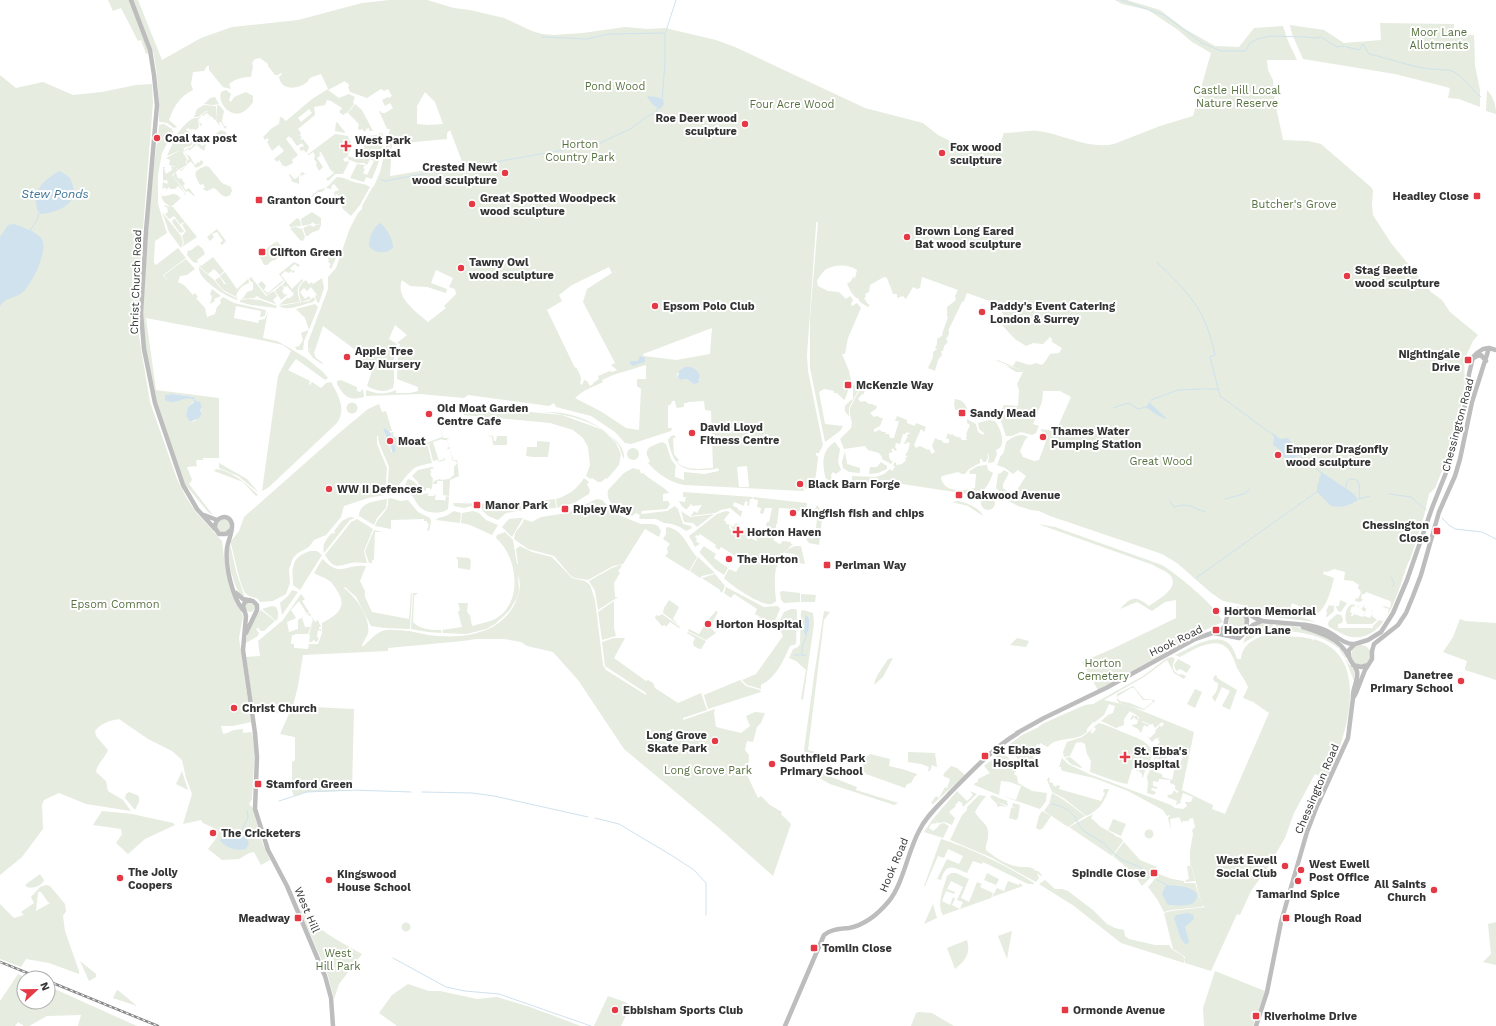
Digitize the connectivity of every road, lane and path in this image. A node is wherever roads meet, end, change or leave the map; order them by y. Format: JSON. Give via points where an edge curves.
{"nodes":[{"id":1,"x":131,"y":0,"type":"edge"},
{"id":2,"x":1489,"y":348,"type":"junction"},
{"id":3,"x":1496,"y":350,"type":"edge"},
{"id":4,"x":1486,"y":361,"type":"junction"},
{"id":5,"x":1471,"y":363,"type":"junction"},
{"id":6,"x":197,"y":509,"type":"junction"},
{"id":7,"x":217,"y":520,"type":"junction"},
{"id":8,"x":215,"y":529,"type":"junction"},
{"id":9,"x":231,"y":530,"type":"junction"},
{"id":10,"x":222,"y":534,"type":"junction"},
{"id":11,"x":227,"y":548,"type":"junction"},
{"id":12,"x":234,"y":590,"type":"junction"},
{"id":13,"x":250,"y":600,"type":"junction"},
{"id":14,"x":245,"y":611,"type":"junction"},
{"id":15,"x":256,"y":612,"type":"junction"},
{"id":16,"x":1245,"y":613,"type":"junction"},
{"id":17,"x":1263,"y":621,"type":"junction"},
{"id":18,"x":1295,"y":624,"type":"junction"},
{"id":19,"x":1226,"y":625,"type":"junction"},
{"id":20,"x":1214,"y":633,"type":"junction"},
{"id":21,"x":1245,"y":633,"type":"junction"},
{"id":22,"x":1231,"y":636,"type":"junction"},
{"id":23,"x":243,"y":642,"type":"junction"},
{"id":24,"x":1358,"y":644,"type":"junction"},
{"id":25,"x":1372,"y":651,"type":"junction"},
{"id":26,"x":1349,"y":659,"type":"junction"},
{"id":27,"x":1353,"y":665,"type":"junction"},
{"id":28,"x":1368,"y":665,"type":"junction"},
{"id":29,"x":1353,"y":698,"type":"junction"},
{"id":30,"x":333,"y":1026,"type":"edge"},
{"id":31,"x":786,"y":1026,"type":"edge"},
{"id":32,"x":1256,"y":1026,"type":"edge"}],
"edges":[{"from":1,"to":6,"type":"main road","name":"Christ Church Road","via":[[150,50],[157,105],[145,253],[143,342],[155,403],[183,486]]},
{"from":2,"to":3,"type":"main road"},
{"from":2,"to":4,"type":"main road","name":"Chessington Road"},
{"from":2,"to":5,"type":"main road","name":"Chessington Road","via":[[1477,353]]},
{"from":4,"to":5,"type":"main road","via":[[1479,355]]},
{"from":4,"to":25,"type":"main road","name":"Chessington Road","via":[[1472,402],[1460,459],[1439,512],[1414,596],[1398,625],[1377,640]]},
{"from":5,"to":24,"type":"main road","name":"Chessington Road","via":[[1457,442],[1405,587],[1386,626],[1374,637]]},
{"from":6,"to":7,"type":"main road","name":"Christ Church Road","via":[[206,517]]},
{"from":6,"to":8,"type":"main road","name":"Christ Church Road"},
{"from":7,"to":8,"type":"main road"},
{"from":7,"to":9,"type":"main road","via":[[222,517],[229,519]]},
{"from":8,"to":10,"type":"main road"},
{"from":9,"to":10,"type":"main road","via":[[227,534]]},
{"from":9,"to":11,"type":"main road"},
{"from":10,"to":11,"type":"main road"},
{"from":11,"to":12,"type":"main road","via":[[227,565]]},
{"from":12,"to":13,"type":"main road","via":[[242,599]]},
{"from":12,"to":14,"type":"main road","via":[[238,602]]},
{"from":13,"to":14,"type":"main road","via":[[244,603]]},
{"from":13,"to":15,"type":"main road","via":[[257,605]]},
{"from":14,"to":15,"type":"main road","via":[[250,614]]},
{"from":14,"to":23,"type":"main road"},
{"from":15,"to":23,"type":"main road"},
{"from":16,"to":17,"type":"main road"},
{"from":16,"to":19,"type":"main road","via":[[1239,609],[1231,610]]},
{"from":16,"to":21,"type":"main road"},
{"from":17,"to":18,"type":"main road"},
{"from":17,"to":21,"type":"main road","via":[[1253,625]]},
{"from":18,"to":24,"type":"main road","via":[[1324,629],[1346,643]]},
{"from":18,"to":26,"type":"main road","via":[[1331,639],[1344,649]]},
{"from":19,"to":20,"type":"main road","name":"Hook Road"},
{"from":19,"to":22,"type":"main road"},
{"from":20,"to":22,"type":"main road","name":"Hook Road"},
{"from":20,"to":31,"type":"main road","name":"Hook Road","via":[[1195,639],[1018,733],[964,779],[927,818],[914,840],[896,890],[881,909],[862,923],[850,928],[832,930],[824,935]]},
{"from":21,"to":22,"type":"main road","via":[[1239,638]]},
{"from":23,"to":30,"type":"main road","name":"West Hill","via":[[257,752],[254,803],[257,817],[268,850],[287,886],[325,976],[331,998]]},
{"from":24,"to":25,"type":"main road","via":[[1368,645]]},
{"from":24,"to":26,"type":"main road","via":[[1349,649]]},
{"from":25,"to":28,"type":"main road","name":"Chessington Road","via":[[1372,659]]},
{"from":26,"to":27,"type":"main road","name":"Chessington Road"},
{"from":27,"to":28,"type":"main road","via":[[1361,668]]},
{"from":27,"to":29,"type":"main road","name":"Chessington Road","via":[[1357,675]]},
{"from":28,"to":29,"type":"main road","name":"Chessington Road"},
{"from":29,"to":32,"type":"main road","name":"Chessington Road","via":[[1347,741],[1307,832],[1281,922],[1267,992]]}]}
